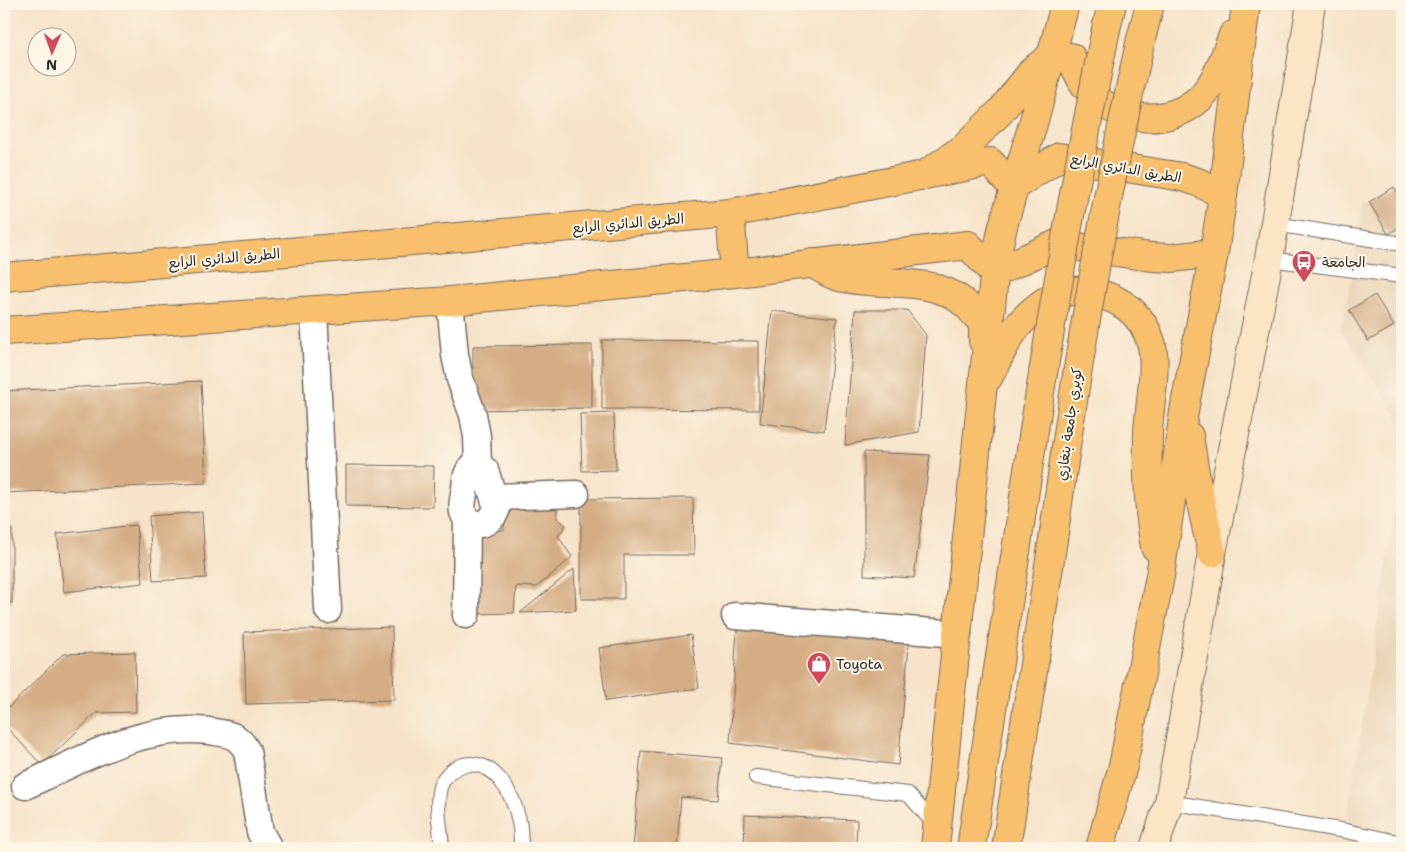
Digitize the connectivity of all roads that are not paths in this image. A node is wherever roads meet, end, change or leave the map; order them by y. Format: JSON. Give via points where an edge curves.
{"nodes":[{"id":1,"x":1065,"y":4,"type":"edge"},
{"id":2,"x":1150,"y":4,"type":"edge"},
{"id":3,"x":1246,"y":4,"type":"edge"},
{"id":4,"x":1311,"y":4,"type":"edge"},
{"id":5,"x":1109,"y":16,"type":"edge"},
{"id":6,"x":1051,"y":56,"type":"junction"},
{"id":7,"x":923,"y":176,"type":"junction"},
{"id":8,"x":1013,"y":188,"type":"junction"},
{"id":9,"x":1223,"y":195,"type":"junction"},
{"id":10,"x":730,"y":213,"type":"junction"},
{"id":11,"x":1275,"y":224,"type":"junction"},
{"id":12,"x":1402,"y":244,"type":"edge"},
{"id":13,"x":1214,"y":253,"type":"junction"},
{"id":14,"x":1269,"y":259,"type":"junction"},
{"id":15,"x":812,"y":263,"type":"junction"},
{"id":16,"x":735,"y":273,"type":"junction"},
{"id":17,"x":994,"y":273,"type":"junction"},
{"id":18,"x":1402,"y":276,"type":"edge"},
{"id":19,"x":4,"y":277,"type":"edge"},
{"id":20,"x":450,"y":301,"type":"junction"},
{"id":21,"x":314,"y":310,"type":"junction"},
{"id":22,"x":4,"y":331,"type":"edge"},
{"id":23,"x":983,"y":388,"type":"junction"},
{"id":24,"x":1185,"y":405,"type":"junction"},
{"id":25,"x":478,"y":466,"type":"junction"},
{"id":26,"x":576,"y":494,"type":"dead end"},
{"id":27,"x":494,"y":497,"type":"junction"},
{"id":28,"x":467,"y":519,"type":"junction"},
{"id":29,"x":1212,"y":553,"type":"junction"},
{"id":30,"x":1160,"y":576,"type":"junction"},
{"id":31,"x":328,"y":610,"type":"dead end"},
{"id":32,"x":466,"y":615,"type":"dead end"},
{"id":33,"x":735,"y":616,"type":"dead end"},
{"id":34,"x":958,"y":634,"type":"junction"},
{"id":35,"x":756,"y":777,"type":"dead end"},
{"id":36,"x":25,"y":786,"type":"dead end"},
{"id":37,"x":1169,"y":802,"type":"junction"},
{"id":38,"x":936,"y":838,"type":"edge"},
{"id":39,"x":1402,"y":843,"type":"edge"},
{"id":40,"x":269,"y":848,"type":"edge"},
{"id":41,"x":442,"y":848,"type":"edge"},
{"id":42,"x":521,"y":848,"type":"edge"},
{"id":43,"x":971,"y":848,"type":"edge"},
{"id":44,"x":1006,"y":848,"type":"edge"},
{"id":45,"x":1100,"y":848,"type":"edge"},
{"id":46,"x":1154,"y":848,"type":"edge"}],
"edges":[{"from":1,"to":6,"type":"main road"},
{"from":2,"to":44,"type":"main road","name":"كوبري جامعة بنغازي","bridge":true,"via":[[1103,215],[1084,320]]},
{"from":3,"to":6,"type":"main road","via":[[1212,84],[1199,99],[1164,117],[1124,115],[1106,106],[1091,93],[1071,57]]},
{"from":3,"to":9,"type":"main road"},
{"from":4,"to":11,"type":"street"},
{"from":5,"to":43,"type":"main road","bridge":true,"via":[[1058,277]]},
{"from":6,"to":7,"type":"main road","via":[[1033,70],[1001,111],[965,147]]},
{"from":6,"to":8,"type":"main road"},
{"from":7,"to":8,"type":"main road","name":"الطريق الدائري الرابع","via":[[990,162]]},
{"from":7,"to":10,"type":"main road","name":"الطريق الدائري الرابع"},
{"from":8,"to":9,"type":"main road","name":"الطريق الدائري الرابع","via":[[1059,157],[1182,177]]},
{"from":8,"to":17,"type":"main road"},
{"from":9,"to":13,"type":"main road"},
{"from":10,"to":16,"type":"main road"},
{"from":10,"to":19,"type":"main road","name":"الطريق الدائري الرابع"},
{"from":11,"to":12,"type":"lane"},
{"from":11,"to":14,"type":"street"},
{"from":13,"to":17,"type":"main road","via":[[1152,257],[1057,244]]},
{"from":13,"to":24,"type":"main road"},
{"from":14,"to":18,"type":"lane"},
{"from":14,"to":29,"type":"street"},
{"from":15,"to":16,"type":"main road"},
{"from":15,"to":17,"type":"main road","via":[[968,246]]},
{"from":15,"to":23,"type":"main road","via":[[829,273],[851,279],[915,284],[946,291],[966,303],[982,324]]},
{"from":16,"to":20,"type":"main road"},
{"from":17,"to":23,"type":"main road"},
{"from":20,"to":21,"type":"main road"},
{"from":20,"to":25,"type":"street","via":[[455,355],[477,436]]},
{"from":21,"to":22,"type":"main road"},
{"from":21,"to":31,"type":"street"},
{"from":23,"to":30,"type":"main road","via":[[1015,330],[1041,303],[1059,294],[1078,290],[1098,292],[1117,299],[1133,311],[1145,327],[1152,346],[1148,475],[1153,539]]},
{"from":23,"to":34,"type":"main road"},
{"from":24,"to":29,"type":"main road","via":[[1197,485]]},
{"from":24,"to":30,"type":"main road"},
{"from":25,"to":27,"type":"street","via":[[486,470]]},
{"from":25,"to":28,"type":"street","via":[[473,466],[467,473],[462,506]]},
{"from":26,"to":27,"type":"street"},
{"from":27,"to":28,"type":"street","via":[[497,508],[492,520],[480,524]]},
{"from":28,"to":32,"type":"street"},
{"from":29,"to":37,"type":"street"},
{"from":30,"to":45,"type":"main road","via":[[1124,766]]},
{"from":33,"to":34,"type":"street"},
{"from":34,"to":38,"type":"main road"},
{"from":35,"to":38,"type":"lane","via":[[908,794]]},
{"from":36,"to":40,"type":"street","via":[[140,736],[196,730],[234,736],[246,751],[260,832]]},
{"from":37,"to":39,"type":"lane"},
{"from":37,"to":46,"type":"street"},
{"from":41,"to":42,"type":"lane","via":[[438,808],[443,779],[457,767],[474,764],[491,770],[504,785],[519,822]]}]}
